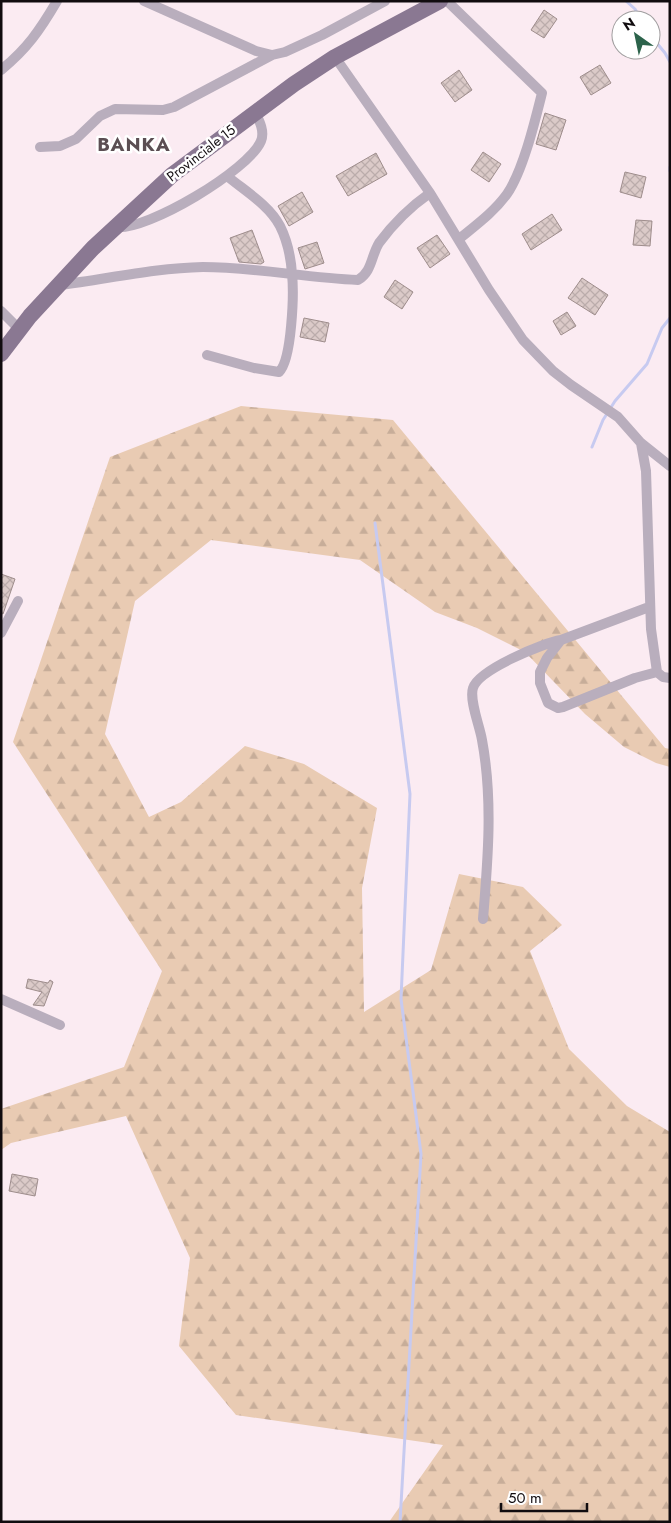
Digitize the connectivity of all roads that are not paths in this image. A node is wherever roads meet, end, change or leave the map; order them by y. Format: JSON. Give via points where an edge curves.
{"nodes":[{"id":1,"x":57,"y":1,"type":"edge"},
{"id":2,"x":144,"y":1,"type":"edge"},
{"id":3,"x":385,"y":1,"type":"edge"},
{"id":4,"x":447,"y":1,"type":"edge"},
{"id":5,"x":430,"y":3,"type":"edge"},
{"id":6,"x":272,"y":55,"type":"junction"},
{"id":7,"x":335,"y":58,"type":"junction"},
{"id":8,"x":1,"y":70,"type":"edge"},
{"id":9,"x":255,"y":112,"type":"junction"},
{"id":10,"x":40,"y":146,"type":"dead end"},
{"id":11,"x":227,"y":176,"type":"junction"},
{"id":12,"x":430,"y":193,"type":"junction"},
{"id":13,"x":115,"y":227,"type":"junction"},
{"id":14,"x":459,"y":239,"type":"junction"},
{"id":15,"x":292,"y":274,"type":"junction"},
{"id":16,"x":59,"y":285,"type":"junction"},
{"id":17,"x":1,"y":310,"type":"edge"},
{"id":18,"x":19,"y":329,"type":"junction"},
{"id":19,"x":1,"y":354,"type":"edge"},
{"id":20,"x":207,"y":355,"type":"dead end"},
{"id":21,"x":641,"y":443,"type":"junction"},
{"id":22,"x":670,"y":466,"type":"edge"},
{"id":23,"x":18,"y":601,"type":"dead end"},
{"id":24,"x":649,"y":607,"type":"junction"},
{"id":25,"x":1,"y":633,"type":"edge"},
{"id":26,"x":561,"y":640,"type":"junction"},
{"id":27,"x":657,"y":672,"type":"junction"},
{"id":28,"x":670,"y":678,"type":"edge"},
{"id":29,"x":483,"y":918,"type":"dead end"},
{"id":30,"x":1,"y":999,"type":"edge"},
{"id":31,"x":60,"y":1025,"type":"dead end"}],
"edges":[{"from":1,"to":8,"type":"street","via":[[20,54]]},
{"from":2,"to":6,"type":"street","via":[[256,52]]},
{"from":3,"to":6,"type":"street","via":[[322,35]]},
{"from":4,"to":14,"type":"street","via":[[542,92],[513,185],[497,206]]},
{"from":5,"to":7,"type":"main road","name":"Provinciale 15"},
{"from":6,"to":10,"type":"street","via":[[174,107],[163,110],[116,109],[100,116],[76,139],[60,146]]},
{"from":7,"to":9,"type":"main road","name":"Provinciale 15"},
{"from":7,"to":12,"type":"street"},
{"from":9,"to":11,"type":"street","via":[[261,124],[262,139],[256,150]]},
{"from":9,"to":13,"type":"main road","name":"Provinciale 15","via":[[172,175]]},
{"from":11,"to":13,"type":"street","via":[[145,222]]},
{"from":11,"to":15,"type":"street","via":[[268,209],[280,226]]},
{"from":12,"to":14,"type":"street"},
{"from":12,"to":15,"type":"street","via":[[407,211],[378,245],[365,276],[358,280]]},
{"from":13,"to":16,"type":"main road","name":"Provinciale 15"},
{"from":14,"to":21,"type":"street","via":[[523,340],[553,371],[618,417]]},
{"from":15,"to":16,"type":"street","via":[[203,267],[134,273]]},
{"from":15,"to":20,"type":"street","via":[[291,328],[279,372]]},
{"from":16,"to":18,"type":"main road","name":"Provinciale 15"},
{"from":17,"to":18,"type":"street"},
{"from":18,"to":19,"type":"main road","name":"Provinciale 15"},
{"from":21,"to":22,"type":"street"},
{"from":21,"to":24,"type":"street","via":[[646,471]]},
{"from":23,"to":25,"type":"street"},
{"from":24,"to":26,"type":"street"},
{"from":24,"to":27,"type":"street"},
{"from":26,"to":27,"type":"street","via":[[540,672],[544,697],[558,708]]},
{"from":26,"to":29,"type":"street","via":[[548,642],[497,667],[473,686],[489,808]]},
{"from":27,"to":28,"type":"street"},
{"from":30,"to":31,"type":"street"}]}
